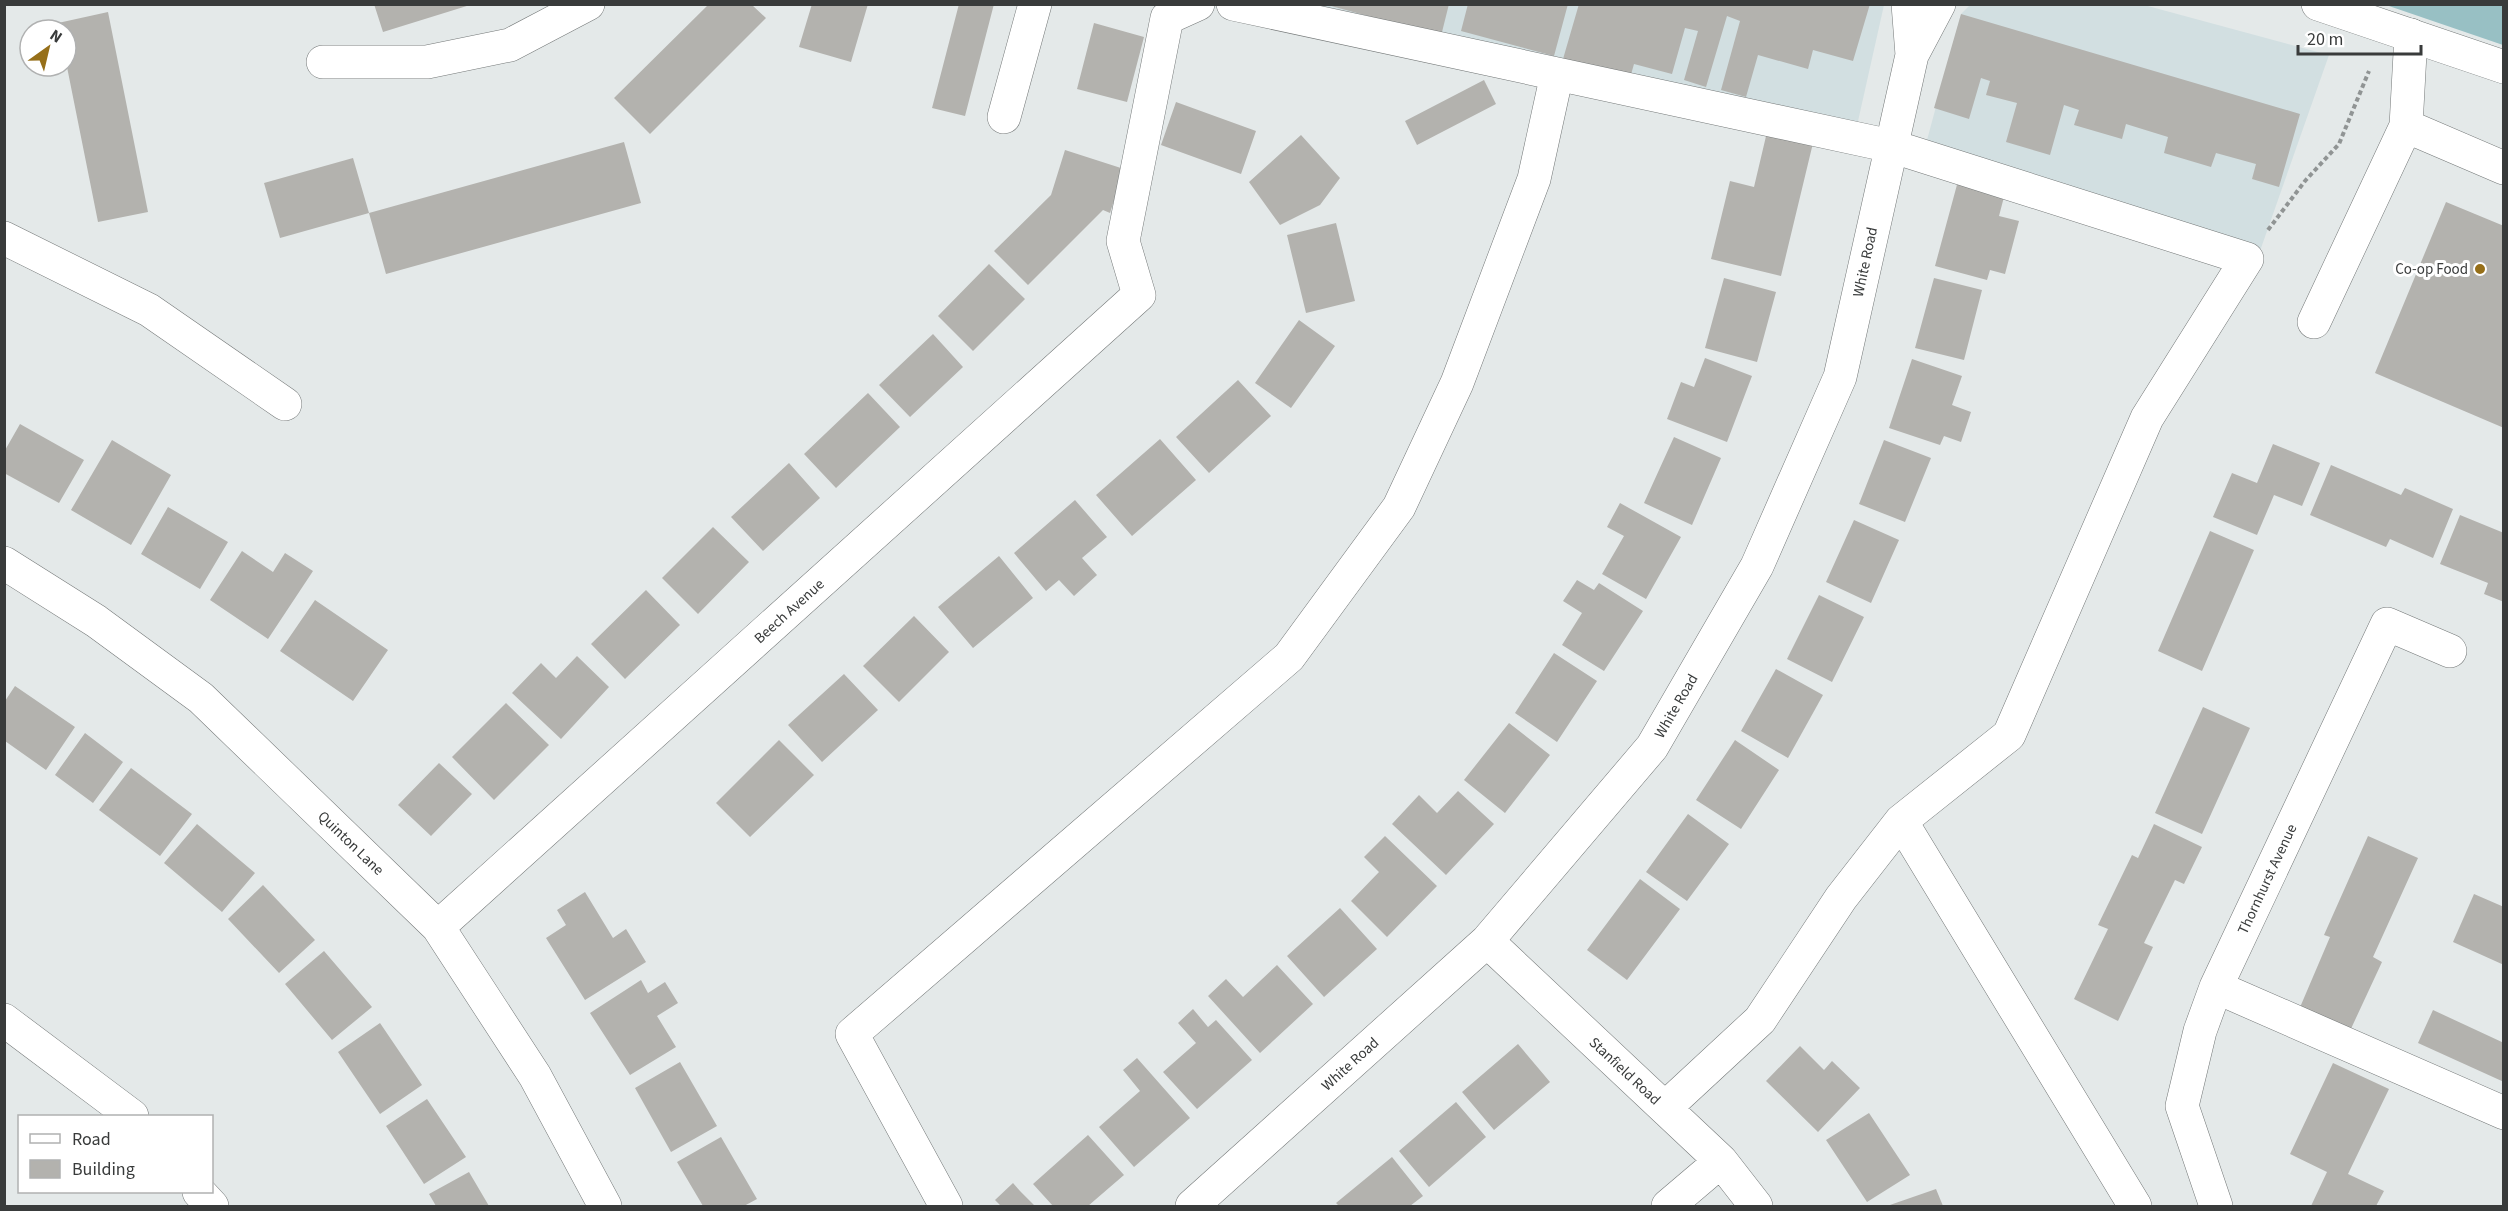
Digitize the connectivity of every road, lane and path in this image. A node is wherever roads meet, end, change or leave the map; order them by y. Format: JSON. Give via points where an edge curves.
{"nodes":[{"id":1,"x":588,"y":4,"type":"edge"},
{"id":2,"x":1035,"y":4,"type":"edge"},
{"id":3,"x":1198,"y":4,"type":"edge"},
{"id":4,"x":1233,"y":4,"type":"edge"},
{"id":5,"x":1908,"y":4,"type":"edge"},
{"id":6,"x":1939,"y":4,"type":"edge"},
{"id":7,"x":2318,"y":4,"type":"edge"},
{"id":8,"x":2399,"y":31,"type":"junction"},
{"id":9,"x":1912,"y":55,"type":"junction"},
{"id":10,"x":323,"y":62,"type":"dead end"},
{"id":11,"x":2504,"y":67,"type":"edge"},
{"id":12,"x":1557,"y":74,"type":"junction"},
{"id":13,"x":1004,"y":117,"type":"dead end"},
{"id":14,"x":2406,"y":126,"type":"junction"},
{"id":15,"x":1891,"y":146,"type":"junction"},
{"id":16,"x":2504,"y":168,"type":"edge"},
{"id":17,"x":4,"y":238,"type":"edge"},
{"id":18,"x":2247,"y":259,"type":"junction"},
{"id":19,"x":2314,"y":322,"type":"dead end"},
{"id":20,"x":285,"y":404,"type":"dead end"},
{"id":21,"x":4,"y":563,"type":"edge"},
{"id":22,"x":2450,"y":651,"type":"dead end"},
{"id":23,"x":1901,"y":821,"type":"junction"},
{"id":24,"x":438,"y":927,"type":"junction"},
{"id":25,"x":1487,"y":941,"type":"junction"},
{"id":26,"x":2216,"y":987,"type":"junction"},
{"id":27,"x":4,"y":1020,"type":"edge"},
{"id":28,"x":1665,"y":1108,"type":"junction"},
{"id":29,"x":2504,"y":1113,"type":"edge"},
{"id":30,"x":131,"y":1115,"type":"edge"},
{"id":31,"x":1721,"y":1161,"type":"junction"},
{"id":32,"x":202,"y":1193,"type":"edge"},
{"id":33,"x":212,"y":1206,"type":"edge"},
{"id":34,"x":605,"y":1206,"type":"edge"},
{"id":35,"x":946,"y":1206,"type":"edge"},
{"id":36,"x":1192,"y":1206,"type":"edge"},
{"id":37,"x":1668,"y":1206,"type":"edge"},
{"id":38,"x":1756,"y":1206,"type":"edge"},
{"id":39,"x":2135,"y":1206,"type":"edge"},
{"id":40,"x":2216,"y":1206,"type":"edge"}],
"edges":[{"from":1,"to":10,"type":"main road","via":[[510,45],[427,62]]},
{"from":2,"to":13,"type":"main road"},
{"from":3,"to":24,"type":"main road","name":"Beech Avenue","via":[[1167,18],[1123,241],[1139,295]]},
{"from":4,"to":12,"type":"main road"},
{"from":5,"to":9,"type":"main road","name":"White Road"},
{"from":6,"to":9,"type":"main road","name":"White Road"},
{"from":7,"to":8,"type":"main road"},
{"from":8,"to":11,"type":"main road"},
{"from":8,"to":14,"type":"main road"},
{"from":8,"to":18,"type":"path","via":[[2339,144],[2305,181]]},
{"from":9,"to":15,"type":"main road","name":"White Road"},
{"from":12,"to":15,"type":"main road"},
{"from":12,"to":35,"type":"main road","via":[[1534,179],[1457,383],[1399,507],[1365,554],[1289,657],[852,1034]]},
{"from":14,"to":16,"type":"main road"},
{"from":14,"to":19,"type":"main road"},
{"from":15,"to":18,"type":"main road"},
{"from":15,"to":25,"type":"main road","name":"White Road","via":[[1840,377],[1757,566],[1652,747]]},
{"from":17,"to":20,"type":"main road","via":[[149,310]]},
{"from":18,"to":23,"type":"main road","via":[[2147,418],[2009,735]]},
{"from":21,"to":24,"type":"main road","name":"Quinton Lane","via":[[96,621],[201,698]]},
{"from":22,"to":26,"type":"main road","name":"Thornhurst Avenue","via":[[2387,624]]},
{"from":23,"to":28,"type":"main road","via":[[1841,898],[1760,1020]]},
{"from":23,"to":39,"type":"main road"},
{"from":24,"to":34,"type":"main road","name":"Quinton Lane","via":[[536,1076]]},
{"from":25,"to":28,"type":"main road","name":"Stanfield Road"},
{"from":25,"to":36,"type":"main road","name":"White Road"},
{"from":26,"to":29,"type":"main road"},
{"from":26,"to":40,"type":"main road","name":"Thornhurst Avenue","via":[[2200,1031],[2182,1106]]},
{"from":27,"to":30,"type":"main road"},
{"from":28,"to":31,"type":"main road","name":"Stanfield Road"},
{"from":31,"to":37,"type":"main road"},
{"from":31,"to":38,"type":"main road","name":"Stanfield Road"},
{"from":32,"to":33,"type":"main road"}]}
